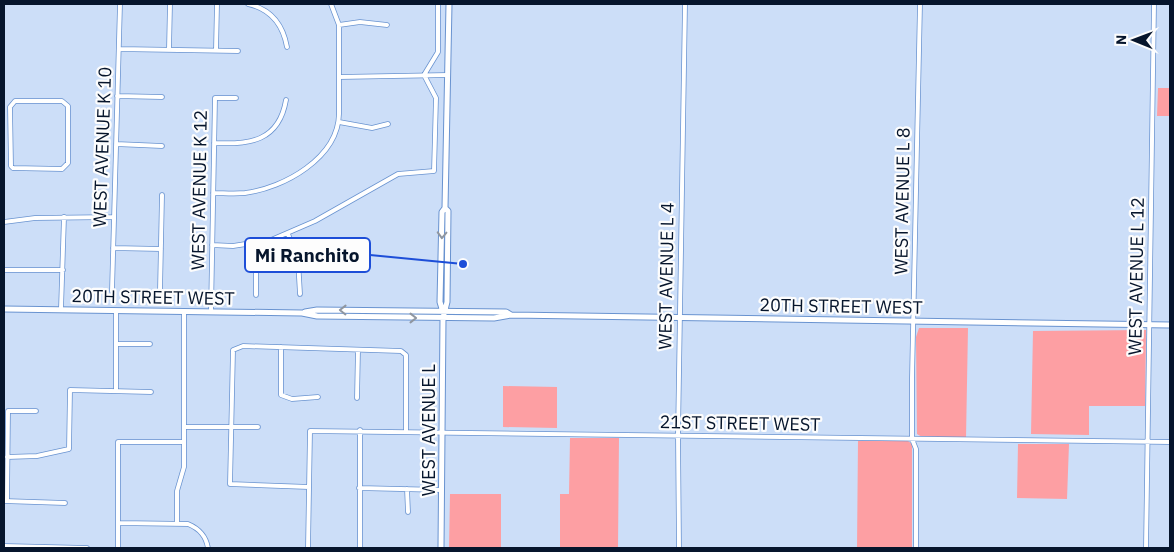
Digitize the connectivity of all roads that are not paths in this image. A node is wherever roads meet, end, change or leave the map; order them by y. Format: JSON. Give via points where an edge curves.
{"nodes":[{"id":1,"x":120,"y":4,"type":"edge"},
{"id":2,"x":170,"y":4,"type":"edge"},
{"id":3,"x":217,"y":4,"type":"edge"},
{"id":4,"x":248,"y":4,"type":"edge"},
{"id":5,"x":332,"y":4,"type":"edge"},
{"id":6,"x":438,"y":4,"type":"edge"},
{"id":7,"x":449,"y":4,"type":"edge"},
{"id":8,"x":684,"y":4,"type":"edge"},
{"id":9,"x":920,"y":4,"type":"edge"},
{"id":10,"x":1154,"y":4,"type":"edge"},
{"id":11,"x":339,"y":25,"type":"junction"},
{"id":12,"x":387,"y":25,"type":"dead end"},
{"id":13,"x":288,"y":47,"type":"dead end"},
{"id":14,"x":119,"y":49,"type":"junction"},
{"id":15,"x":169,"y":49,"type":"junction"},
{"id":16,"x":216,"y":50,"type":"junction"},
{"id":17,"x":238,"y":51,"type":"dead end"},
{"id":18,"x":424,"y":75,"type":"junction"},
{"id":19,"x":448,"y":75,"type":"junction"},
{"id":20,"x":339,"y":77,"type":"junction"},
{"id":21,"x":117,"y":96,"type":"junction"},
{"id":22,"x":162,"y":97,"type":"dead end"},
{"id":23,"x":236,"y":98,"type":"dead end"},
{"id":24,"x":286,"y":100,"type":"dead end"},
{"id":25,"x":339,"y":122,"type":"junction"},
{"id":26,"x":388,"y":124,"type":"dead end"},
{"id":27,"x":4,"y":134,"type":"edge"},
{"id":28,"x":9,"y":134,"type":"junction"},
{"id":29,"x":214,"y":143,"type":"junction"},
{"id":30,"x":116,"y":144,"type":"junction"},
{"id":31,"x":162,"y":146,"type":"dead end"},
{"id":32,"x":213,"y":193,"type":"junction"},
{"id":33,"x":162,"y":195,"type":"dead end"},
{"id":34,"x":64,"y":217,"type":"junction"},
{"id":35,"x":114,"y":217,"type":"junction"},
{"id":36,"x":4,"y":222,"type":"edge"},
{"id":37,"x":288,"y":234,"type":"junction"},
{"id":38,"x":256,"y":243,"type":"junction"},
{"id":39,"x":212,"y":245,"type":"junction"},
{"id":40,"x":113,"y":248,"type":"junction"},
{"id":41,"x":161,"y":249,"type":"junction"},
{"id":42,"x":4,"y":270,"type":"edge"},
{"id":43,"x":63,"y":270,"type":"junction"},
{"id":44,"x":112,"y":291,"type":"dead end"},
{"id":45,"x":160,"y":291,"type":"dead end"},
{"id":46,"x":256,"y":294,"type":"dead end"},
{"id":47,"x":300,"y":294,"type":"dead end"},
{"id":48,"x":4,"y":309,"type":"edge"},
{"id":49,"x":62,"y":309,"type":"junction"},
{"id":50,"x":116,"y":311,"type":"junction"},
{"id":51,"x":184,"y":312,"type":"junction"},
{"id":52,"x":211,"y":312,"type":"junction"},
{"id":53,"x":443,"y":315,"type":"junction"},
{"id":54,"x":679,"y":318,"type":"junction"},
{"id":55,"x":913,"y":321,"type":"junction"},
{"id":56,"x":1149,"y":324,"type":"junction"},
{"id":57,"x":1170,"y":325,"type":"edge"},
{"id":58,"x":116,"y":344,"type":"junction"},
{"id":59,"x":150,"y":344,"type":"dead end"},
{"id":60,"x":281,"y":347,"type":"junction"},
{"id":61,"x":358,"y":350,"type":"junction"},
{"id":62,"x":116,"y":391,"type":"junction"},
{"id":63,"x":151,"y":392,"type":"dead end"},
{"id":64,"x":318,"y":397,"type":"dead end"},
{"id":65,"x":357,"y":398,"type":"dead end"},
{"id":66,"x":36,"y":411,"type":"dead end"},
{"id":67,"x":231,"y":426,"type":"junction"},
{"id":68,"x":184,"y":427,"type":"junction"},
{"id":69,"x":258,"y":427,"type":"dead end"},
{"id":70,"x":360,"y":430,"type":"junction"},
{"id":71,"x":406,"y":431,"type":"junction"},
{"id":72,"x":442,"y":432,"type":"junction"},
{"id":73,"x":678,"y":435,"type":"junction"},
{"id":74,"x":912,"y":439,"type":"junction"},
{"id":75,"x":1148,"y":441,"type":"junction"},
{"id":76,"x":184,"y":442,"type":"junction"},
{"id":77,"x":1170,"y":442,"type":"edge"},
{"id":78,"x":7,"y":457,"type":"junction"},
{"id":79,"x":309,"y":487,"type":"junction"},
{"id":80,"x":359,"y":488,"type":"junction"},
{"id":81,"x":407,"y":489,"type":"junction"},
{"id":82,"x":442,"y":490,"type":"junction"},
{"id":83,"x":5,"y":501,"type":"edge"},
{"id":84,"x":65,"y":503,"type":"dead end"},
{"id":85,"x":408,"y":512,"type":"dead end"},
{"id":86,"x":177,"y":522,"type":"junction"},
{"id":87,"x":119,"y":523,"type":"junction"},
{"id":88,"x":4,"y":546,"type":"edge"},
{"id":89,"x":70,"y":548,"type":"edge"},
{"id":90,"x":87,"y":548,"type":"edge"},
{"id":91,"x":118,"y":548,"type":"edge"},
{"id":92,"x":208,"y":548,"type":"edge"},
{"id":93,"x":308,"y":548,"type":"edge"},
{"id":94,"x":360,"y":548,"type":"edge"},
{"id":95,"x":441,"y":548,"type":"edge"},
{"id":96,"x":679,"y":548,"type":"edge"},
{"id":97,"x":916,"y":548,"type":"edge"},
{"id":98,"x":1146,"y":548,"type":"edge"}],
"edges":[{"from":1,"to":14,"type":"street","name":"WEST AVENUE K 10"},
{"from":2,"to":15,"type":"street"},
{"from":3,"to":16,"type":"street"},
{"from":4,"to":13,"type":"street","via":[[273,16],[283,30]]},
{"from":5,"to":11,"type":"street"},
{"from":6,"to":18,"type":"street","via":[[438,52]]},
{"from":7,"to":19,"type":"main road","name":"WEST AVENUE L"},
{"from":8,"to":54,"type":"street","name":"WEST AVENUE L 4"},
{"from":9,"to":55,"type":"street","name":"WEST AVENUE L 8"},
{"from":10,"to":56,"type":"street","name":"WEST AVENUE L 12"},
{"from":11,"to":12,"type":"street","via":[[360,22]]},
{"from":11,"to":20,"type":"street"},
{"from":14,"to":15,"type":"street"},
{"from":14,"to":21,"type":"street","name":"WEST AVENUE K 10"},
{"from":15,"to":16,"type":"street"},
{"from":16,"to":17,"type":"street"},
{"from":18,"to":19,"type":"street"},
{"from":18,"to":20,"type":"street"},
{"from":18,"to":37,"type":"street","via":[[436,98],[434,171],[391,177]]},
{"from":19,"to":53,"type":"main road","name":"WEST AVENUE L","via":[[440,302]]},
{"from":20,"to":25,"type":"street"},
{"from":21,"to":22,"type":"street"},
{"from":21,"to":30,"type":"street","name":"WEST AVENUE K 10"},
{"from":23,"to":29,"type":"street","name":"WEST AVENUE K 12","via":[[215,98]]},
{"from":24,"to":29,"type":"street","via":[[284,115],[268,134],[249,143]]},
{"from":25,"to":26,"type":"street","via":[[372,128]]},
{"from":25,"to":32,"type":"street","via":[[330,146],[292,177],[245,193]]},
{"from":27,"to":28,"type":"street"},
{"from":28,"to":28,"type":"street","via":[[11,166],[14,168],[62,169],[68,163],[68,106],[62,101],[11,103]]},
{"from":29,"to":32,"type":"street","name":"WEST AVENUE K 12"},
{"from":30,"to":31,"type":"street"},
{"from":30,"to":35,"type":"street","name":"WEST AVENUE K 10"},
{"from":32,"to":39,"type":"street","name":"WEST AVENUE K 12"},
{"from":33,"to":41,"type":"street"},
{"from":34,"to":35,"type":"street"},
{"from":34,"to":36,"type":"street"},
{"from":34,"to":43,"type":"street"},
{"from":35,"to":40,"type":"street","name":"WEST AVENUE K 10"},
{"from":37,"to":38,"type":"street"},
{"from":37,"to":47,"type":"street","via":[[298,260]]},
{"from":38,"to":39,"type":"street"},
{"from":38,"to":46,"type":"street"},
{"from":39,"to":52,"type":"street","name":"WEST AVENUE K 12"},
{"from":40,"to":41,"type":"street"},
{"from":40,"to":44,"type":"street","name":"WEST AVENUE K 10"},
{"from":41,"to":45,"type":"street"},
{"from":42,"to":43,"type":"street"},
{"from":43,"to":49,"type":"street"},
{"from":48,"to":49,"type":"main road","name":"20TH STREET WEST"},
{"from":49,"to":50,"type":"main road","name":"20TH STREET WEST"},
{"from":50,"to":51,"type":"main road","name":"20TH STREET WEST"},
{"from":50,"to":58,"type":"street"},
{"from":51,"to":52,"type":"main road","name":"20TH STREET WEST"},
{"from":51,"to":68,"type":"street"},
{"from":52,"to":53,"type":"main road","name":"20TH STREET WEST","via":[[317,316]]},
{"from":53,"to":54,"type":"main road","name":"20TH STREET WEST"},
{"from":53,"to":72,"type":"main road","name":"WEST AVENUE L"},
{"from":54,"to":55,"type":"main road","name":"20TH STREET WEST"},
{"from":54,"to":73,"type":"street","name":"WEST AVENUE L 4"},
{"from":55,"to":56,"type":"main road","name":"20TH STREET WEST"},
{"from":55,"to":74,"type":"street","name":"WEST AVENUE L 8"},
{"from":56,"to":57,"type":"main road","name":"20TH STREET WEST"},
{"from":56,"to":75,"type":"street","name":"WEST AVENUE L 12"},
{"from":58,"to":59,"type":"street"},
{"from":58,"to":62,"type":"street"},
{"from":60,"to":61,"type":"street"},
{"from":60,"to":64,"type":"street","via":[[282,395],[292,399]]},
{"from":60,"to":67,"type":"street","via":[[243,346],[233,350]]},
{"from":61,"to":65,"type":"street"},
{"from":61,"to":71,"type":"street","via":[[401,351],[406,354]]},
{"from":62,"to":63,"type":"street"},
{"from":62,"to":78,"type":"street","via":[[70,390],[69,449],[37,456]]},
{"from":66,"to":78,"type":"street","via":[[8,411]]},
{"from":67,"to":68,"type":"street"},
{"from":67,"to":69,"type":"street"},
{"from":67,"to":79,"type":"street","via":[[230,484]]},
{"from":68,"to":76,"type":"street"},
{"from":70,"to":71,"type":"street","name":"21ST STREET WEST"},
{"from":70,"to":79,"type":"street","name":"21ST STREET WEST","via":[[310,431]]},
{"from":70,"to":80,"type":"street"},
{"from":71,"to":72,"type":"street","name":"21ST STREET WEST"},
{"from":72,"to":73,"type":"street","name":"21ST STREET WEST"},
{"from":72,"to":82,"type":"main road","name":"WEST AVENUE L"},
{"from":73,"to":74,"type":"street","name":"21ST STREET WEST"},
{"from":73,"to":96,"type":"street","name":"WEST AVENUE L 4"},
{"from":74,"to":75,"type":"street","name":"21ST STREET WEST"},
{"from":74,"to":97,"type":"street","name":"WEST AVENUE L 8","via":[[916,449]]},
{"from":75,"to":77,"type":"street","name":"21ST STREET WEST"},
{"from":75,"to":98,"type":"street","name":"WEST AVENUE L 12"},
{"from":76,"to":86,"type":"street","via":[[184,467],[177,490]]},
{"from":76,"to":87,"type":"street","via":[[118,442]]},
{"from":78,"to":83,"type":"street"},
{"from":79,"to":93,"type":"street"},
{"from":80,"to":81,"type":"street"},
{"from":80,"to":94,"type":"street"},
{"from":81,"to":82,"type":"street"},
{"from":81,"to":85,"type":"street"},
{"from":82,"to":95,"type":"main road","name":"WEST AVENUE L"},
{"from":83,"to":84,"type":"street"},
{"from":86,"to":87,"type":"street"},
{"from":86,"to":92,"type":"street","via":[[198,528]]},
{"from":87,"to":91,"type":"street"},
{"from":88,"to":89,"type":"street"},
{"from":89,"to":90,"type":"street"}]}
